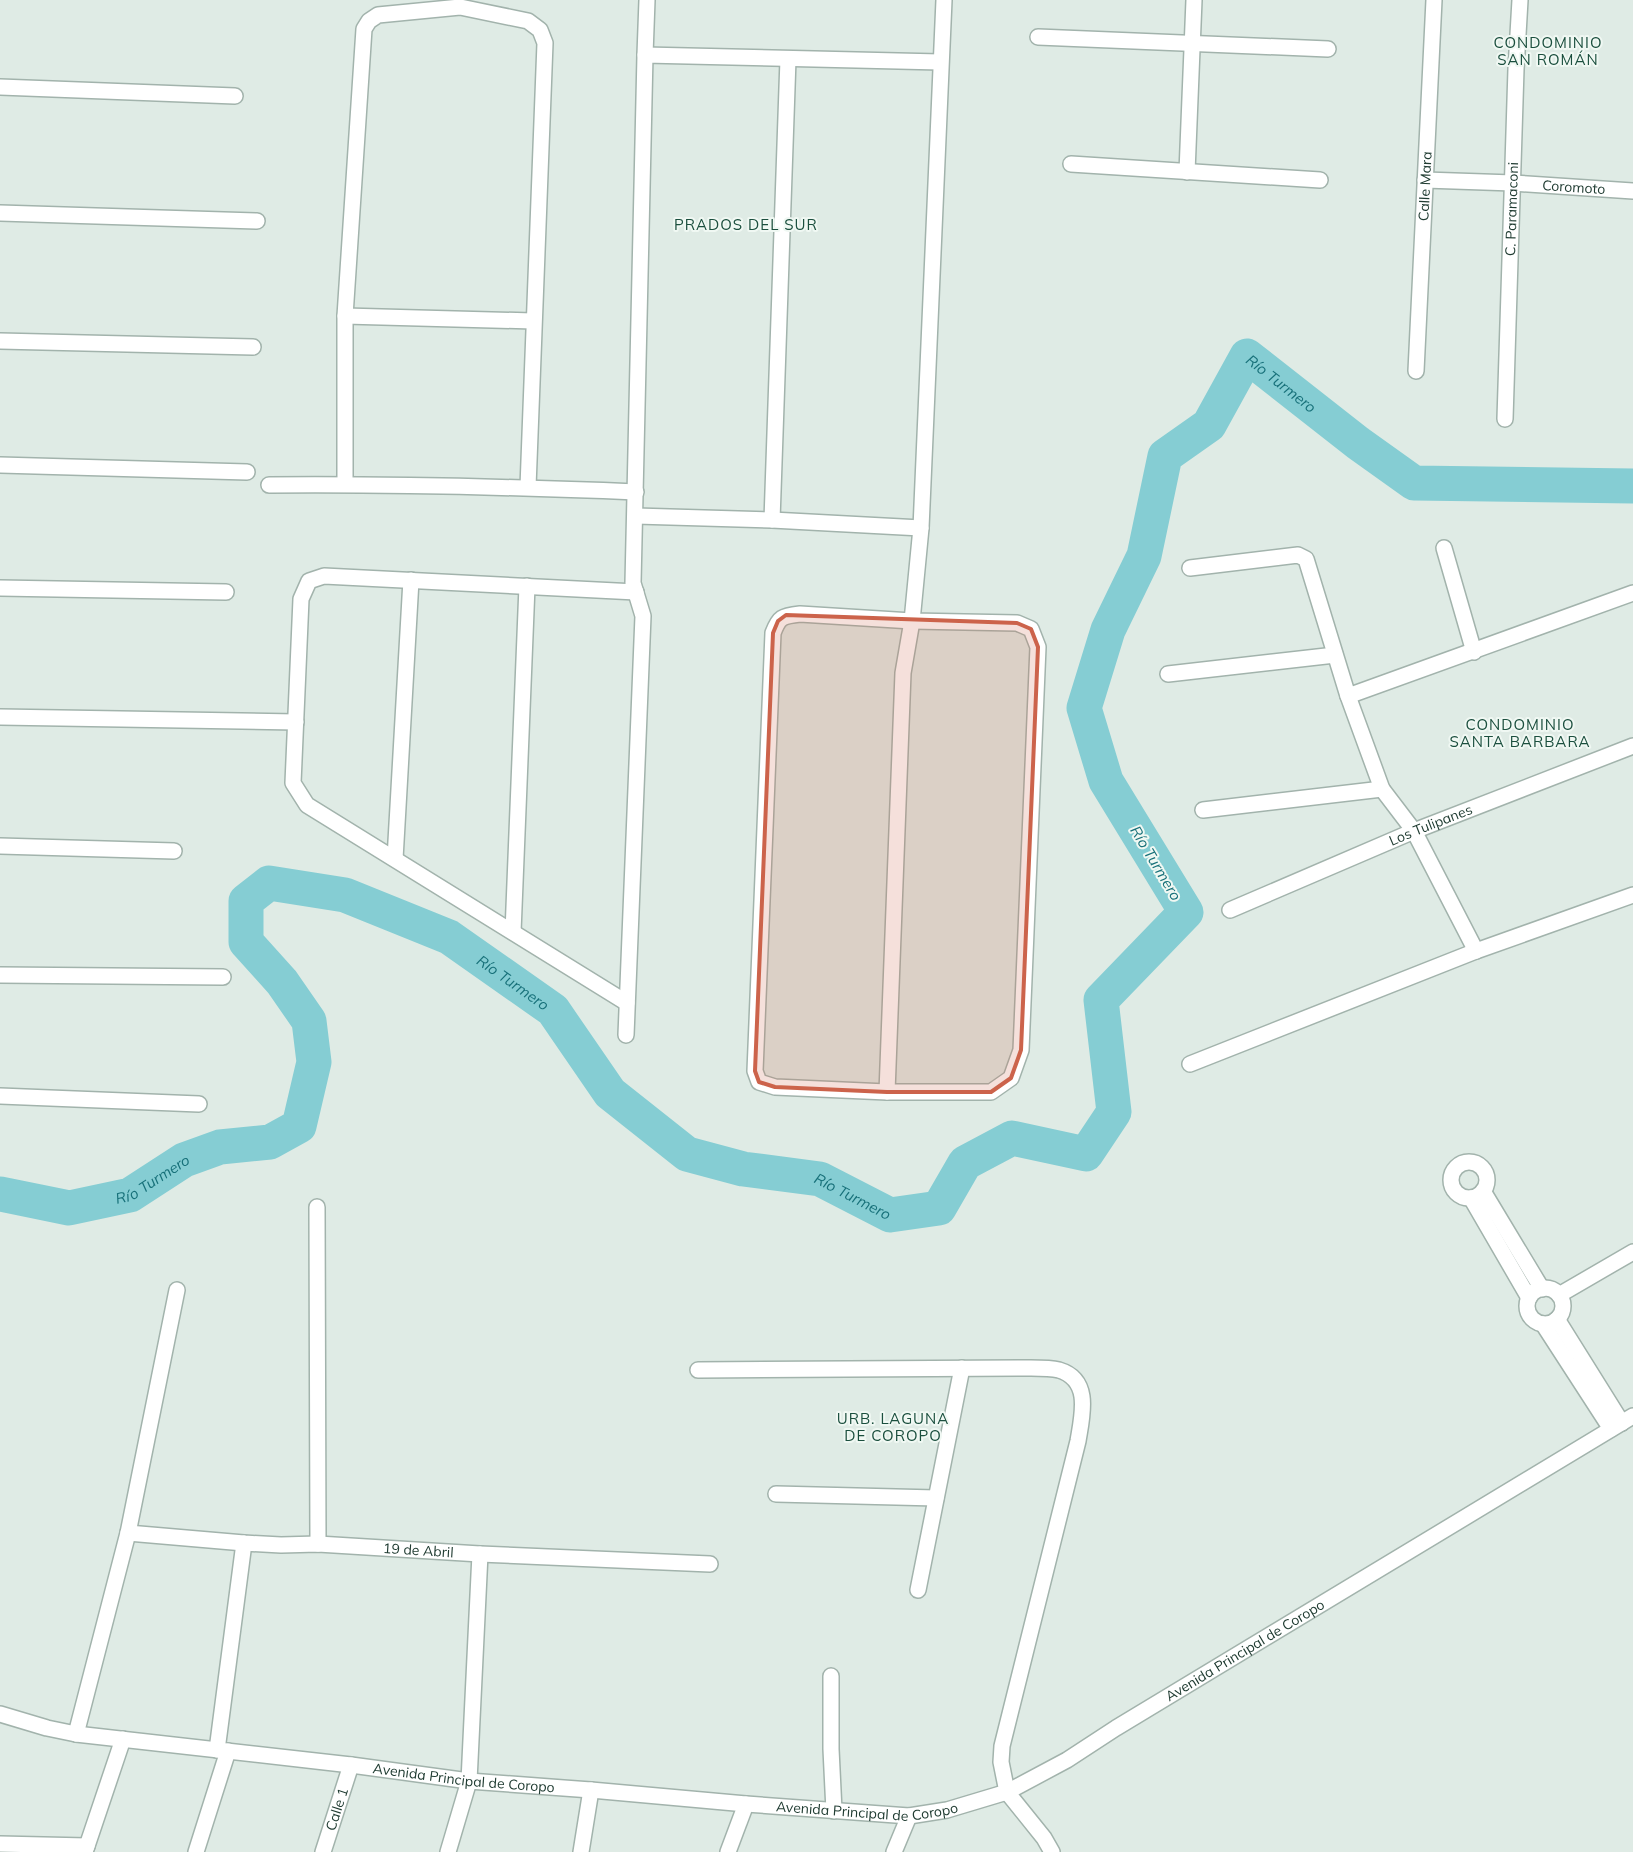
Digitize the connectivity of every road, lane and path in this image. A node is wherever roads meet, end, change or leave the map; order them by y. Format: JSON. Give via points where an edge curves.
{"nodes":[{"id":1,"x":647,"y":0,"type":"edge"},
{"id":2,"x":944,"y":0,"type":"edge"},
{"id":3,"x":1194,"y":0,"type":"edge"},
{"id":4,"x":1434,"y":0,"type":"edge"},
{"id":5,"x":1520,"y":0,"type":"edge"},
{"id":6,"x":460,"y":3,"type":"edge"},
{"id":7,"x":1038,"y":36,"type":"dead end"},
{"id":8,"x":1192,"y":44,"type":"junction"},
{"id":9,"x":1328,"y":48,"type":"dead end"},
{"id":10,"x":645,"y":55,"type":"junction"},
{"id":11,"x":788,"y":59,"type":"junction"},
{"id":12,"x":940,"y":62,"type":"junction"},
{"id":13,"x":0,"y":87,"type":"edge"},
{"id":14,"x":236,"y":96,"type":"dead end"},
{"id":15,"x":1071,"y":164,"type":"dead end"},
{"id":16,"x":1187,"y":172,"type":"junction"},
{"id":17,"x":1320,"y":180,"type":"dead end"},
{"id":18,"x":1425,"y":180,"type":"junction"},
{"id":19,"x":1513,"y":183,"type":"junction"},
{"id":20,"x":1633,"y":191,"type":"edge"},
{"id":21,"x":0,"y":213,"type":"edge"},
{"id":22,"x":257,"y":221,"type":"dead end"},
{"id":23,"x":345,"y":316,"type":"junction"},
{"id":24,"x":533,"y":321,"type":"junction"},
{"id":25,"x":0,"y":341,"type":"edge"},
{"id":26,"x":253,"y":347,"type":"dead end"},
{"id":27,"x":1416,"y":371,"type":"dead end"},
{"id":28,"x":1505,"y":419,"type":"dead end"},
{"id":29,"x":0,"y":465,"type":"edge"},
{"id":30,"x":247,"y":472,"type":"dead end"},
{"id":31,"x":345,"y":484,"type":"junction"},
{"id":32,"x":269,"y":485,"type":"dead end"},
{"id":33,"x":528,"y":487,"type":"junction"},
{"id":34,"x":636,"y":492,"type":"junction"},
{"id":35,"x":636,"y":516,"type":"junction"},
{"id":36,"x":772,"y":520,"type":"junction"},
{"id":37,"x":921,"y":528,"type":"junction"},
{"id":38,"x":1444,"y":548,"type":"dead end"},
{"id":39,"x":1190,"y":568,"type":"dead end"},
{"id":40,"x":411,"y":580,"type":"junction"},
{"id":41,"x":527,"y":586,"type":"junction"},
{"id":42,"x":0,"y":588,"type":"edge"},
{"id":43,"x":226,"y":592,"type":"dead end"},
{"id":44,"x":636,"y":592,"type":"junction"},
{"id":45,"x":1633,"y":593,"type":"edge"},
{"id":46,"x":912,"y":621,"type":"junction"},
{"id":47,"x":1474,"y":652,"type":"junction"},
{"id":48,"x":1335,"y":654,"type":"junction"},
{"id":49,"x":1168,"y":674,"type":"dead end"},
{"id":50,"x":1348,"y":696,"type":"junction"},
{"id":51,"x":0,"y":716,"type":"edge"},
{"id":52,"x":296,"y":722,"type":"junction"},
{"id":53,"x":1633,"y":746,"type":"edge"},
{"id":54,"x":1382,"y":789,"type":"junction"},
{"id":55,"x":1204,"y":810,"type":"dead end"},
{"id":56,"x":1414,"y":831,"type":"junction"},
{"id":57,"x":0,"y":846,"type":"edge"},
{"id":58,"x":174,"y":851,"type":"dead end"},
{"id":59,"x":395,"y":859,"type":"junction"},
{"id":60,"x":1633,"y":895,"type":"edge"},
{"id":61,"x":1230,"y":910,"type":"dead end"},
{"id":62,"x":513,"y":932,"type":"junction"},
{"id":63,"x":1476,"y":951,"type":"junction"},
{"id":64,"x":0,"y":975,"type":"edge"},
{"id":65,"x":223,"y":977,"type":"dead end"},
{"id":66,"x":627,"y":1003,"type":"junction"},
{"id":67,"x":626,"y":1035,"type":"dead end"},
{"id":68,"x":1190,"y":1064,"type":"dead end"},
{"id":69,"x":887,"y":1092,"type":"junction"},
{"id":70,"x":0,"y":1096,"type":"edge"},
{"id":71,"x":199,"y":1104,"type":"dead end"},
{"id":72,"x":317,"y":1207,"type":"dead end"},
{"id":73,"x":1633,"y":1252,"type":"edge"},
{"id":74,"x":1542,"y":1289,"type":"junction"},
{"id":75,"x":177,"y":1290,"type":"dead end"},
{"id":76,"x":1559,"y":1295,"type":"junction"},
{"id":77,"x":1529,"y":1298,"type":"junction"},
{"id":78,"x":1550,"y":1322,"type":"junction"},
{"id":79,"x":962,"y":1368,"type":"junction"},
{"id":80,"x":698,"y":1370,"type":"dead end"},
{"id":81,"x":1622,"y":1423,"type":"edge"},
{"id":82,"x":776,"y":1494,"type":"dead end"},
{"id":83,"x":936,"y":1498,"type":"junction"},
{"id":84,"x":128,"y":1533,"type":"junction"},
{"id":85,"x":244,"y":1543,"type":"junction"},
{"id":86,"x":318,"y":1544,"type":"junction"},
{"id":87,"x":480,"y":1554,"type":"junction"},
{"id":88,"x":710,"y":1564,"type":"dead end"},
{"id":89,"x":918,"y":1590,"type":"dead end"},
{"id":90,"x":831,"y":1676,"type":"dead end"},
{"id":91,"x":0,"y":1714,"type":"edge"},
{"id":92,"x":76,"y":1734,"type":"junction"},
{"id":93,"x":123,"y":1739,"type":"junction"},
{"id":94,"x":223,"y":1751,"type":"junction"},
{"id":95,"x":352,"y":1765,"type":"junction"},
{"id":96,"x":469,"y":1781,"type":"junction"},
{"id":97,"x":591,"y":1790,"type":"junction"},
{"id":98,"x":1007,"y":1792,"type":"junction"},
{"id":99,"x":746,"y":1804,"type":"junction"},
{"id":100,"x":834,"y":1811,"type":"junction"},
{"id":101,"x":909,"y":1816,"type":"junction"},
{"id":102,"x":0,"y":1844,"type":"edge"},
{"id":103,"x":86,"y":1849,"type":"edge"},
{"id":104,"x":196,"y":1852,"type":"edge"},
{"id":105,"x":323,"y":1852,"type":"edge"},
{"id":106,"x":448,"y":1852,"type":"edge"},
{"id":107,"x":581,"y":1852,"type":"edge"},
{"id":108,"x":728,"y":1852,"type":"edge"},
{"id":109,"x":894,"y":1852,"type":"edge"},
{"id":110,"x":1052,"y":1852,"type":"edge"}],
"edges":[{"from":1,"to":10,"type":"street"},
{"from":2,"to":12,"type":"street"},
{"from":3,"to":8,"type":"street"},
{"from":4,"to":18,"type":"street","name":"Calle Mara"},
{"from":5,"to":19,"type":"street","name":"C. Paramaconi"},
{"from":6,"to":23,"type":"street","via":[[378,15],[364,29]]},
{"from":6,"to":24,"type":"street","via":[[528,21],[540,30],[545,43]]},
{"from":7,"to":8,"type":"street"},
{"from":8,"to":9,"type":"street"},
{"from":8,"to":16,"type":"street"},
{"from":10,"to":11,"type":"street"},
{"from":10,"to":34,"type":"street"},
{"from":11,"to":12,"type":"street"},
{"from":11,"to":36,"type":"street"},
{"from":12,"to":37,"type":"street"},
{"from":13,"to":14,"type":"street"},
{"from":15,"to":16,"type":"street"},
{"from":16,"to":17,"type":"street"},
{"from":18,"to":19,"type":"street","name":"Coromoto"},
{"from":18,"to":27,"type":"street","name":"Calle Mara"},
{"from":19,"to":20,"type":"street","name":"Coromoto"},
{"from":19,"to":28,"type":"street","name":"C. Paramaconi"},
{"from":21,"to":22,"type":"street"},
{"from":23,"to":24,"type":"street"},
{"from":23,"to":31,"type":"street"},
{"from":24,"to":33,"type":"street"},
{"from":25,"to":26,"type":"street"},
{"from":29,"to":30,"type":"street"},
{"from":31,"to":32,"type":"street"},
{"from":31,"to":33,"type":"street"},
{"from":33,"to":34,"type":"street"},
{"from":34,"to":35,"type":"street"},
{"from":35,"to":36,"type":"street"},
{"from":35,"to":44,"type":"street","via":[[633,583]]},
{"from":36,"to":37,"type":"street"},
{"from":37,"to":46,"type":"street"},
{"from":38,"to":47,"type":"street"},
{"from":39,"to":48,"type":"street","via":[[1302,556],[1306,559]]},
{"from":40,"to":41,"type":"street"},
{"from":40,"to":52,"type":"street","via":[[324,576],[309,581],[301,599]]},
{"from":40,"to":59,"type":"street"},
{"from":41,"to":44,"type":"street"},
{"from":41,"to":62,"type":"street"},
{"from":42,"to":43,"type":"street"},
{"from":44,"to":66,"type":"street","via":[[643,616]]},
{"from":45,"to":47,"type":"street"},
{"from":46,"to":69,"type":"street","via":[[903,673]]},
{"from":46,"to":69,"type":"street","via":[[1017,624],[1031,629],[1038,647],[1021,1050],[1011,1078],[991,1092]]},
{"from":46,"to":69,"type":"street","via":[[786,615],[778,621],[773,633],[755,1071],[759,1082],[775,1087]]},
{"from":47,"to":50,"type":"street"},
{"from":48,"to":49,"type":"street"},
{"from":48,"to":50,"type":"street"},
{"from":50,"to":54,"type":"street"},
{"from":51,"to":52,"type":"street"},
{"from":52,"to":59,"type":"street","via":[[294,782],[307,804]]},
{"from":53,"to":56,"type":"street","name":"Los Tulipanes"},
{"from":54,"to":55,"type":"street"},
{"from":54,"to":56,"type":"street"},
{"from":56,"to":61,"type":"street","name":"Los Tulipanes"},
{"from":56,"to":63,"type":"street"},
{"from":57,"to":58,"type":"street"},
{"from":59,"to":62,"type":"street"},
{"from":60,"to":63,"type":"street"},
{"from":62,"to":66,"type":"street"},
{"from":63,"to":68,"type":"street"},
{"from":64,"to":65,"type":"street"},
{"from":66,"to":67,"type":"street"},
{"from":70,"to":71,"type":"street"},
{"from":72,"to":86,"type":"street"},
{"from":73,"to":76,"type":"street"},
{"from":74,"to":76,"type":"street"},
{"from":74,"to":77,"type":"street"},
{"from":74,"to":77,"type":"street","via":[[1477,1194]]},
{"from":75,"to":84,"type":"street"},
{"from":76,"to":78,"type":"street","via":[[1563,1301],[1561,1314]]},
{"from":77,"to":78,"type":"street","via":[[1527,1304],[1533,1319]]},
{"from":78,"to":81,"type":"street"},
{"from":79,"to":80,"type":"street"},
{"from":79,"to":83,"type":"street"},
{"from":79,"to":98,"type":"street","via":[[1058,1370],[1078,1385],[1084,1407],[1002,1746],[1001,1762]]},
{"from":81,"to":98,"type":"street","name":"Avenida Principal de Coropo","via":[[1067,1760]]},
{"from":82,"to":83,"type":"street"},
{"from":83,"to":89,"type":"street"},
{"from":84,"to":85,"type":"street","name":"19 de Abril"},
{"from":84,"to":92,"type":"street"},
{"from":85,"to":86,"type":"street","name":"19 de Abril"},
{"from":85,"to":94,"type":"street"},
{"from":86,"to":87,"type":"street","name":"19 de Abril"},
{"from":87,"to":88,"type":"street","name":"19 de Abril"},
{"from":87,"to":96,"type":"street"},
{"from":90,"to":100,"type":"street"},
{"from":91,"to":92,"type":"street","name":"Avenida Principal de Coropo"},
{"from":92,"to":93,"type":"street","name":"Avenida Principal de Coropo"},
{"from":93,"to":94,"type":"street","name":"Avenida Principal de Coropo"},
{"from":93,"to":103,"type":"street"},
{"from":94,"to":95,"type":"street","name":"Avenida Principal de Coropo"},
{"from":94,"to":104,"type":"street"},
{"from":95,"to":96,"type":"street","name":"Avenida Principal de Coropo"},
{"from":95,"to":105,"type":"street","name":"Calle 1"},
{"from":96,"to":97,"type":"street","name":"Avenida Principal de Coropo"},
{"from":96,"to":106,"type":"street"},
{"from":97,"to":99,"type":"street","name":"Avenida Principal de Coropo"},
{"from":97,"to":107,"type":"street"},
{"from":98,"to":101,"type":"street","name":"Avenida Principal de Coropo","via":[[947,1810]]},
{"from":98,"to":110,"type":"street"},
{"from":99,"to":100,"type":"street","name":"Avenida Principal de Coropo"},
{"from":99,"to":108,"type":"street"},
{"from":100,"to":101,"type":"street","name":"Avenida Principal de Coropo"},
{"from":101,"to":109,"type":"street"},
{"from":102,"to":103,"type":"street"}]}
